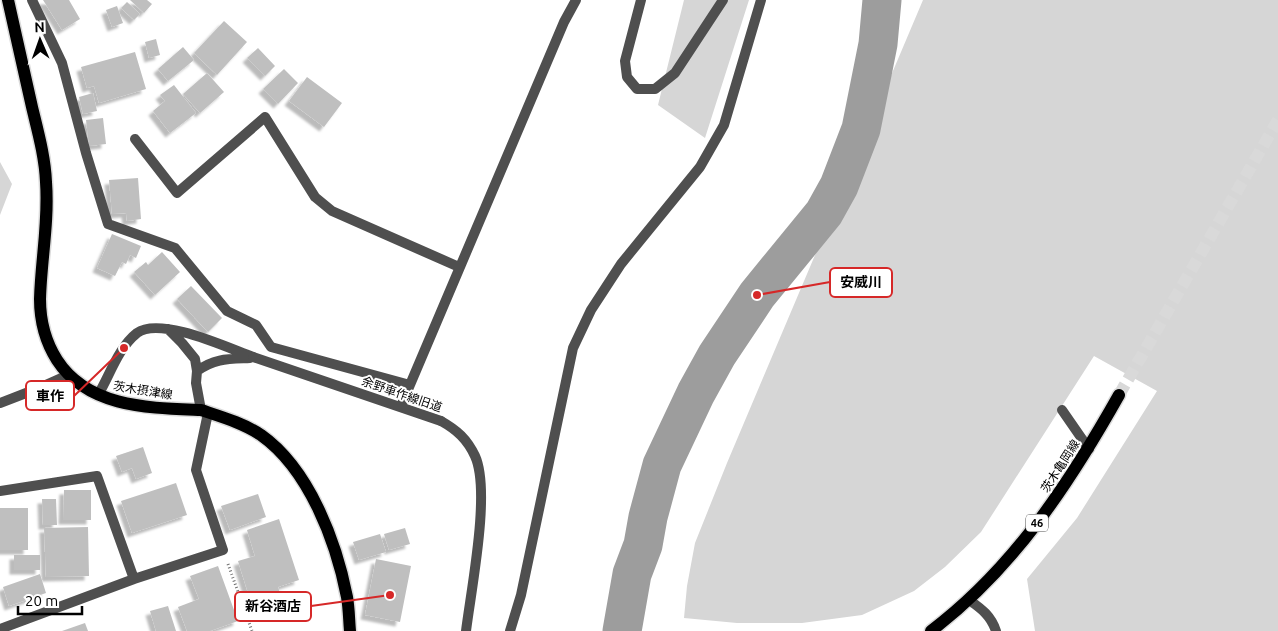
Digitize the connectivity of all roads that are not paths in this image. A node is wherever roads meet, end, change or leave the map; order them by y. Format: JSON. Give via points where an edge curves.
{"nodes":[{"id":1,"x":8,"y":0,"type":"edge"},
{"id":2,"x":32,"y":0,"type":"edge"},
{"id":3,"x":576,"y":0,"type":"edge"},
{"id":4,"x":641,"y":0,"type":"edge"},
{"id":5,"x":723,"y":0,"type":"edge"},
{"id":6,"x":761,"y":0,"type":"edge"},
{"id":7,"x":135,"y":139,"type":"dead end"},
{"id":8,"x":459,"y":267,"type":"junction"},
{"id":9,"x":167,"y":329,"type":"junction"},
{"id":10,"x":253,"y":357,"type":"junction"},
{"id":11,"x":197,"y":371,"type":"junction"},
{"id":12,"x":68,"y":375,"type":"junction"},
{"id":13,"x":410,"y":385,"type":"junction"},
{"id":14,"x":98,"y":395,"type":"junction"},
{"id":15,"x":1119,"y":395,"type":"tunnel mouth"},
{"id":16,"x":0,"y":402,"type":"edge"},
{"id":17,"x":401,"y":406,"type":"junction"},
{"id":18,"x":1062,"y":410,"type":"dead end"},
{"id":19,"x":205,"y":411,"type":"junction"},
{"id":20,"x":1088,"y":449,"type":"junction"},
{"id":21,"x":0,"y":491,"type":"edge"},
{"id":22,"x":134,"y":579,"type":"junction"},
{"id":23,"x":969,"y":600,"type":"junction"},
{"id":24,"x":0,"y":629,"type":"edge"},
{"id":25,"x":350,"y":631,"type":"edge"},
{"id":26,"x":466,"y":631,"type":"edge"},
{"id":27,"x":510,"y":631,"type":"edge"},
{"id":28,"x":931,"y":631,"type":"edge"},
{"id":29,"x":996,"y":631,"type":"edge"}],
"edges":[{"from":1,"to":12,"type":"main road","name":"茨木摂津線","via":[[46,180],[41,318],[50,350]]},
{"from":2,"to":13,"type":"street","via":[[62,63],[108,224],[175,248],[228,311],[256,325],[271,347]]},
{"from":3,"to":8,"type":"street"},
{"from":4,"to":5,"type":"street","via":[[626,61],[627,77],[637,90],[655,89],[674,73]]},
{"from":6,"to":27,"type":"street","via":[[724,126],[700,167],[621,264],[591,310],[573,348],[521,595]]},
{"from":7,"to":8,"type":"street","via":[[177,193],[265,117],[315,197],[332,211]]},
{"from":8,"to":13,"type":"street"},
{"from":9,"to":10,"type":"street","name":"余野車作線旧道"},
{"from":9,"to":11,"type":"street","via":[[195,359]]},
{"from":9,"to":14,"type":"street","name":"余野車作線旧道","via":[[154,327],[137,333],[124,348]]},
{"from":10,"to":11,"type":"street","name":"余野車作線旧道","via":[[208,363]]},
{"from":10,"to":17,"type":"street","name":"余野車作線旧道"},
{"from":11,"to":19,"type":"street","via":[[196,383]]},
{"from":12,"to":14,"type":"main road","name":"茨木摂津線"},
{"from":12,"to":16,"type":"street"},
{"from":13,"to":17,"type":"street"},
{"from":14,"to":19,"type":"main road","name":"茨木摂津線","via":[[112,401],[150,407]]},
{"from":15,"to":20,"type":"main road","name":"茨木亀岡線","number":"46"},
{"from":17,"to":26,"type":"street","name":"余野車作線旧道","via":[[455,428],[475,458],[480,478],[478,542]]},
{"from":18,"to":20,"type":"street"},
{"from":19,"to":22,"type":"street","via":[[196,470],[223,550]]},
{"from":19,"to":25,"type":"main road","name":"茨木摂津線","via":[[261,435],[297,470],[337,553],[348,598]]},
{"from":20,"to":23,"type":"main road","name":"茨木亀岡線","number":"46","via":[[1026,539]]},
{"from":21,"to":22,"type":"street","via":[[97,476]]},
{"from":22,"to":24,"type":"street"},
{"from":23,"to":28,"type":"main road","name":"茨木亀岡線","number":"46"},
{"from":23,"to":29,"type":"street","via":[[985,610]]}]}
